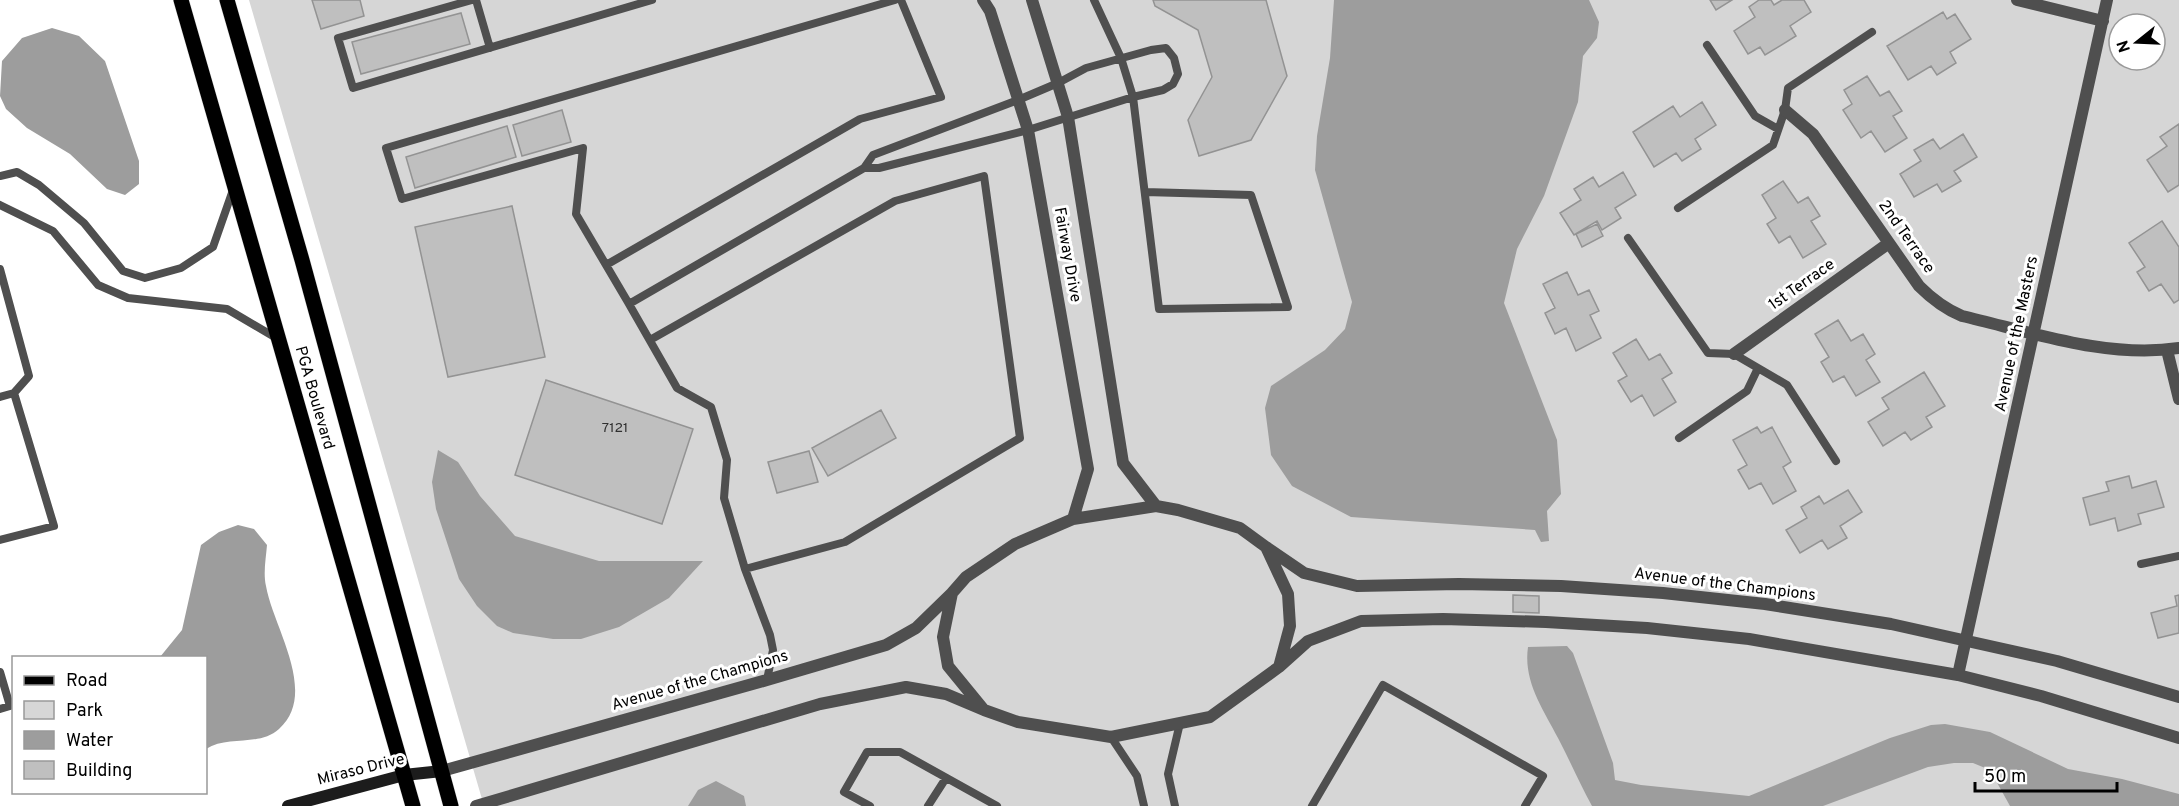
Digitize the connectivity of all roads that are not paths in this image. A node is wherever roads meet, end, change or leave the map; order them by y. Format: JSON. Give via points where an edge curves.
{"nodes":[{"id":1,"x":181,"y":0,"type":"edge"},
{"id":2,"x":227,"y":0,"type":"edge"},
{"id":3,"x":474,"y":0,"type":"edge"},
{"id":4,"x":652,"y":0,"type":"edge"},
{"id":5,"x":895,"y":0,"type":"edge"},
{"id":6,"x":901,"y":0,"type":"edge"},
{"id":7,"x":983,"y":0,"type":"edge"},
{"id":8,"x":1032,"y":0,"type":"edge"},
{"id":9,"x":1094,"y":0,"type":"edge"},
{"id":10,"x":2017,"y":0,"type":"edge"},
{"id":11,"x":2107,"y":0,"type":"edge"},
{"id":12,"x":2103,"y":21,"type":"junction"},
{"id":13,"x":1872,"y":32,"type":"dead end"},
{"id":14,"x":1707,"y":45,"type":"dead end"},
{"id":15,"x":490,"y":48,"type":"junction"},
{"id":16,"x":1121,"y":58,"type":"junction"},
{"id":17,"x":1058,"y":83,"type":"junction"},
{"id":18,"x":1133,"y":97,"type":"junction"},
{"id":19,"x":1018,"y":100,"type":"junction"},
{"id":20,"x":1785,"y":110,"type":"junction"},
{"id":21,"x":1068,"y":117,"type":"junction"},
{"id":22,"x":1778,"y":129,"type":"junction"},
{"id":23,"x":1028,"y":130,"type":"junction"},
{"id":24,"x":864,"y":168,"type":"junction"},
{"id":25,"x":0,"y":176,"type":"edge"},
{"id":26,"x":234,"y":187,"type":"junction"},
{"id":27,"x":1144,"y":192,"type":"junction"},
{"id":28,"x":0,"y":206,"type":"edge"},
{"id":29,"x":1678,"y":208,"type":"dead end"},
{"id":30,"x":1628,"y":238,"type":"dead end"},
{"id":31,"x":1889,"y":243,"type":"junction"},
{"id":32,"x":606,"y":265,"type":"junction"},
{"id":33,"x":0,"y":269,"type":"edge"},
{"id":34,"x":629,"y":303,"type":"junction"},
{"id":35,"x":2034,"y":333,"type":"junction"},
{"id":36,"x":278,"y":339,"type":"junction"},
{"id":37,"x":650,"y":340,"type":"junction"},
{"id":38,"x":2173,"y":349,"type":"edge"},
{"id":39,"x":1734,"y":354,"type":"junction"},
{"id":40,"x":1758,"y":368,"type":"junction"},
{"id":41,"x":14,"y":393,"type":"junction"},
{"id":42,"x":0,"y":397,"type":"edge"},
{"id":43,"x":2179,"y":399,"type":"edge"},
{"id":44,"x":1679,"y":438,"type":"dead end"},
{"id":45,"x":1836,"y":462,"type":"dead end"},
{"id":46,"x":1156,"y":506,"type":"junction"},
{"id":47,"x":1073,"y":519,"type":"junction"},
{"id":48,"x":0,"y":540,"type":"edge"},
{"id":49,"x":1266,"y":547,"type":"junction"},
{"id":50,"x":2179,"y":556,"type":"edge"},
{"id":51,"x":2141,"y":564,"type":"dead end"},
{"id":52,"x":745,"y":569,"type":"junction"},
{"id":53,"x":952,"y":593,"type":"junction"},
{"id":54,"x":1966,"y":640,"type":"junction"},
{"id":55,"x":1279,"y":667,"type":"junction"},
{"id":56,"x":0,"y":672,"type":"edge"},
{"id":57,"x":1958,"y":675,"type":"junction"},
{"id":58,"x":768,"y":680,"type":"junction"},
{"id":59,"x":2179,"y":697,"type":"edge"},
{"id":60,"x":0,"y":709,"type":"edge"},
{"id":61,"x":984,"y":710,"type":"junction"},
{"id":62,"x":1180,"y":723,"type":"junction"},
{"id":63,"x":1111,"y":737,"type":"junction"},
{"id":64,"x":2179,"y":738,"type":"edge"},
{"id":65,"x":442,"y":771,"type":"junction"},
{"id":66,"x":404,"y":774,"type":"junction"},
{"id":67,"x":946,"y":778,"type":"junction"},
{"id":68,"x":288,"y":806,"type":"edge"},
{"id":69,"x":413,"y":806,"type":"edge"},
{"id":70,"x":452,"y":806,"type":"edge"},
{"id":71,"x":476,"y":806,"type":"edge"},
{"id":72,"x":870,"y":806,"type":"edge"},
{"id":73,"x":928,"y":806,"type":"edge"},
{"id":74,"x":997,"y":806,"type":"edge"},
{"id":75,"x":1144,"y":806,"type":"edge"},
{"id":76,"x":1175,"y":806,"type":"edge"},
{"id":77,"x":1312,"y":806,"type":"edge"},
{"id":78,"x":1525,"y":806,"type":"edge"}],
"edges":[{"from":1,"to":26,"type":"main road","name":"PGA Boulevard"},
{"from":2,"to":65,"type":"main road","name":"PGA Boulevard"},
{"from":3,"to":15,"type":"lane"},
{"from":3,"to":15,"type":"lane","via":[[338,38],[353,88]]},
{"from":4,"to":15,"type":"lane"},
{"from":5,"to":32,"type":"lane","via":[[386,148],[402,199],[583,148],[576,214]]},
{"from":6,"to":32,"type":"lane","via":[[941,97],[860,119]]},
{"from":7,"to":19,"type":"street","name":"Fairway Drive"},
{"from":8,"to":17,"type":"street","name":"Fairway Drive"},
{"from":9,"to":16,"type":"lane"},
{"from":10,"to":12,"type":"street"},
{"from":11,"to":12,"type":"street","name":"Avenue of the Masters"},
{"from":12,"to":35,"type":"street","name":"Avenue of the Masters"},
{"from":13,"to":20,"type":"lane","via":[[1788,87]]},
{"from":14,"to":22,"type":"lane","via":[[1755,116]]},
{"from":16,"to":17,"type":"lane","via":[[1086,68]]},
{"from":16,"to":18,"type":"lane"},
{"from":16,"to":18,"type":"lane","via":[[1166,48],[1174,58],[1178,74],[1173,84]]},
{"from":17,"to":19,"type":"lane"},
{"from":17,"to":21,"type":"street","name":"Fairway Drive"},
{"from":18,"to":21,"type":"lane"},
{"from":18,"to":27,"type":"lane"},
{"from":19,"to":23,"type":"street","name":"Fairway Drive"},
{"from":19,"to":24,"type":"lane","via":[[873,155]]},
{"from":20,"to":22,"type":"lane"},
{"from":20,"to":31,"type":"street","name":"2nd Terrace","via":[[1813,134]]},
{"from":21,"to":23,"type":"lane"},
{"from":21,"to":46,"type":"street","name":"Fairway Drive","via":[[1123,463]]},
{"from":22,"to":29,"type":"lane","via":[[1773,145]]},
{"from":23,"to":24,"type":"lane","via":[[879,168]]},
{"from":23,"to":47,"type":"street","name":"Fairway Drive","via":[[1088,469]]},
{"from":24,"to":34,"type":"lane"},
{"from":25,"to":26,"type":"lane","via":[[17,172],[39,185],[84,223],[123,271],[145,278],[181,268],[213,247]]},
{"from":26,"to":36,"type":"main road","name":"PGA Boulevard"},
{"from":27,"to":27,"type":"lane","via":[[1159,309],[1288,308],[1251,195]]},
{"from":28,"to":36,"type":"lane","via":[[53,231],[98,285],[128,298],[227,309]]},
{"from":30,"to":39,"type":"lane","via":[[1708,353]]},
{"from":31,"to":35,"type":"street","name":"2nd Terrace","via":[[1919,286],[1944,307],[1962,316]]},
{"from":31,"to":39,"type":"street","name":"1st Terrace"},
{"from":32,"to":34,"type":"lane"},
{"from":33,"to":41,"type":"lane","via":[[29,376]]},
{"from":34,"to":37,"type":"lane"},
{"from":35,"to":38,"type":"street","name":"2nd Terrace","via":[[2110,349]]},
{"from":35,"to":54,"type":"street","name":"Avenue of the Masters"},
{"from":36,"to":66,"type":"main road","name":"PGA Boulevard"},
{"from":37,"to":52,"type":"lane","via":[[677,388],[711,407],[727,460],[724,498]]},
{"from":37,"to":52,"type":"lane","via":[[895,201],[984,176],[1020,438],[845,542]]},
{"from":38,"to":43,"type":"street"},
{"from":39,"to":40,"type":"lane"},
{"from":40,"to":44,"type":"lane","via":[[1747,391]]},
{"from":40,"to":45,"type":"lane","via":[[1787,385]]},
{"from":41,"to":42,"type":"lane"},
{"from":41,"to":48,"type":"lane","via":[[54,526]]},
{"from":46,"to":47,"type":"street","name":"Avenue of the Champions"},
{"from":46,"to":49,"type":"street","name":"Avenue of the Champions","via":[[1240,528]]},
{"from":47,"to":53,"type":"street","name":"Avenue of the Champions","via":[[1015,544],[966,577]]},
{"from":49,"to":54,"type":"street","name":"Avenue of the Champions","via":[[1304,573],[1357,586],[1550,586],[1663,593],[1765,604]]},
{"from":49,"to":55,"type":"street","via":[[1288,594],[1290,626]]},
{"from":50,"to":51,"type":"lane"},
{"from":52,"to":58,"type":"lane","via":[[770,635],[773,650]]},
{"from":53,"to":58,"type":"street","name":"Avenue of the Champions","via":[[916,628],[886,645]]},
{"from":53,"to":61,"type":"street","via":[[943,637],[948,666]]},
{"from":54,"to":57,"type":"street","name":"Avenue of the Masters"},
{"from":54,"to":59,"type":"street","name":"Avenue of the Champions","via":[[2057,661]]},
{"from":55,"to":57,"type":"street","via":[[1308,642],[1361,621],[1443,620],[1659,629],[1749,639]]},
{"from":55,"to":62,"type":"street","via":[[1210,717]]},
{"from":56,"to":60,"type":"lane","via":[[10,706]]},
{"from":57,"to":64,"type":"street"},
{"from":58,"to":65,"type":"street","name":"Avenue of the Champions"},
{"from":61,"to":63,"type":"street","via":[[1018,722]]},
{"from":61,"to":71,"type":"street","via":[[946,694],[906,687],[820,704]]},
{"from":62,"to":63,"type":"street"},
{"from":62,"to":76,"type":"lane","via":[[1168,774]]},
{"from":63,"to":75,"type":"lane","via":[[1137,776]]},
{"from":65,"to":66,"type":"street","name":"Miraso Drive"},
{"from":65,"to":70,"type":"main road","name":"PGA Boulevard"},
{"from":66,"to":68,"type":"street","name":"Miraso Drive"},
{"from":66,"to":69,"type":"main road","name":"PGA Boulevard"},
{"from":67,"to":72,"type":"lane","via":[[900,753],[867,752],[844,792]]},
{"from":67,"to":73,"type":"lane"},
{"from":67,"to":74,"type":"lane"},
{"from":77,"to":78,"type":"lane","via":[[1383,685],[1543,776]]}]}
